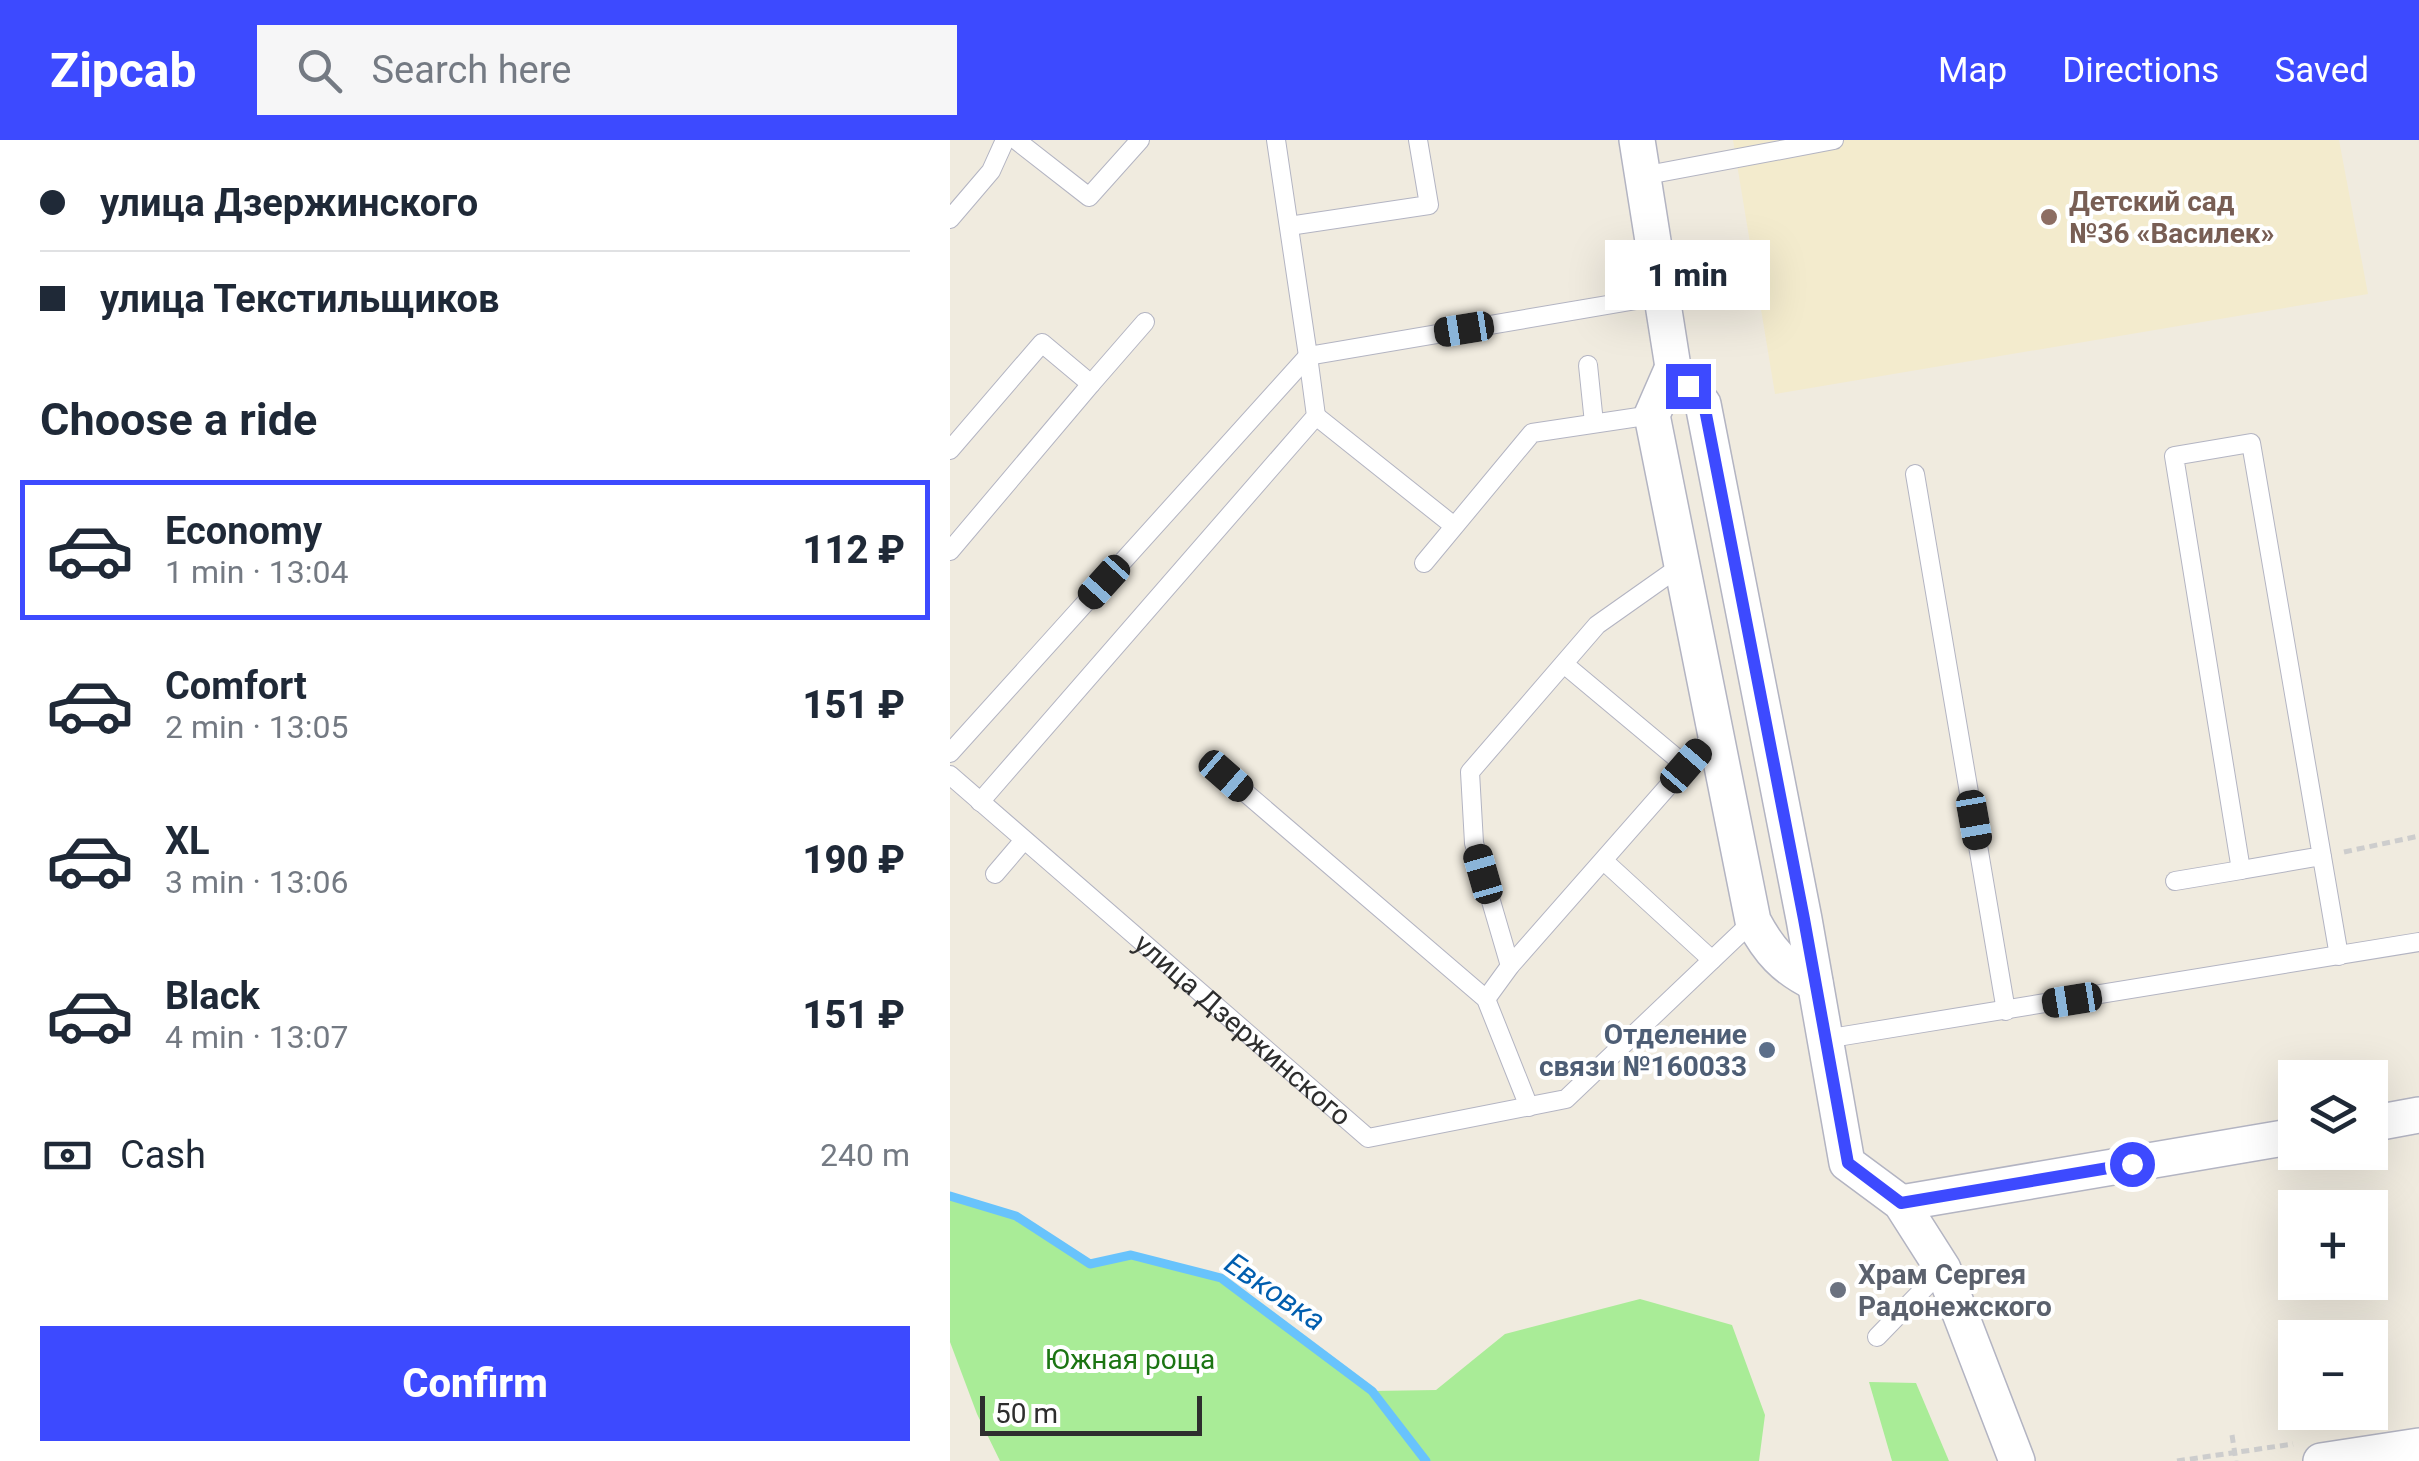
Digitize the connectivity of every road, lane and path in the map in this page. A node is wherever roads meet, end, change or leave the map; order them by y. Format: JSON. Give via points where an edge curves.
{"nodes":[{"id":1,"x":1004,"y":140,"type":"edge"},
{"id":2,"x":1016,"y":140,"type":"edge"},
{"id":3,"x":1140,"y":140,"type":"edge"},
{"id":4,"x":1276,"y":140,"type":"edge"},
{"id":5,"x":1418,"y":140,"type":"edge"},
{"id":6,"x":1636,"y":140,"type":"edge"},
{"id":7,"x":1834,"y":140,"type":"edge"},
{"id":8,"x":1642,"y":176,"type":"junction"},
{"id":9,"x":950,"y":218,"type":"edge"},
{"id":10,"x":1289,"y":226,"type":"junction"},
{"id":11,"x":1660,"y":296,"type":"junction"},
{"id":12,"x":1145,"y":322,"type":"dead end"},
{"id":13,"x":1308,"y":356,"type":"junction"},
{"id":14,"x":1588,"y":365,"type":"dead end"},
{"id":15,"x":1673,"y":367,"type":"junction"},
{"id":16,"x":1092,"y":384,"type":"junction"},
{"id":17,"x":1652,"y":414,"type":"junction"},
{"id":18,"x":1316,"y":416,"type":"junction"},
{"id":19,"x":1594,"y":423,"type":"junction"},
{"id":20,"x":950,"y":450,"type":"edge"},
{"id":21,"x":1916,"y":474,"type":"dead end"},
{"id":22,"x":1454,"y":526,"type":"junction"},
{"id":23,"x":950,"y":550,"type":"edge"},
{"id":24,"x":1424,"y":563,"type":"dead end"},
{"id":25,"x":1682,"y":565,"type":"junction"},
{"id":26,"x":1564,"y":664,"type":"junction"},
{"id":27,"x":1716,"y":732,"type":"junction"},
{"id":28,"x":950,"y":752,"type":"edge"},
{"id":29,"x":1686,"y":766,"type":"junction"},
{"id":30,"x":950,"y":776,"type":"edge"},
{"id":31,"x":1226,"y":776,"type":"dead end"},
{"id":32,"x":980,"y":802,"type":"junction"},
{"id":33,"x":2419,"y":836,"type":"edge"},
{"id":34,"x":1024,"y":840,"type":"junction"},
{"id":35,"x":2322,"y":856,"type":"junction"},
{"id":36,"x":1604,"y":861,"type":"junction"},
{"id":37,"x":2241,"y":870,"type":"junction"},
{"id":38,"x":995,"y":874,"type":"dead end"},
{"id":39,"x":2175,"y":881,"type":"dead end"},
{"id":40,"x":1753,"y":921,"type":"junction"},
{"id":41,"x":2419,"y":942,"type":"edge"},
{"id":42,"x":2339,"y":956,"type":"junction"},
{"id":43,"x":1712,"y":960,"type":"junction"},
{"id":44,"x":1510,"y":966,"type":"junction"},
{"id":45,"x":1815,"y":983,"type":"junction"},
{"id":46,"x":1486,"y":998,"type":"junction"},
{"id":47,"x":2006,"y":1011,"type":"junction"},
{"id":48,"x":1825,"y":1039,"type":"junction"},
{"id":49,"x":1529,"y":1107,"type":"junction"},
{"id":50,"x":2419,"y":1115,"type":"edge"},
{"id":51,"x":2388,"y":1121,"type":"edge"},
{"id":52,"x":2278,"y":1139,"type":"edge"},
{"id":53,"x":1901,"y":1203,"type":"junction"},
{"id":54,"x":1944,"y":1269,"type":"junction"},
{"id":55,"x":1877,"y":1337,"type":"dead end"},
{"id":56,"x":2232,"y":1435,"type":"dead end"},
{"id":57,"x":2419,"y":1446,"type":"edge"},
{"id":58,"x":2017,"y":1461,"type":"edge"},
{"id":59,"x":2236,"y":1461,"type":"edge"},
{"id":60,"x":2321,"y":1461,"type":"edge"}],
"edges":[{"from":1,"to":9,"type":"lane","via":[[991,171]]},
{"from":2,"to":3,"type":"lane","via":[[1089,197]]},
{"from":4,"to":10,"type":"lane"},
{"from":5,"to":10,"type":"lane","via":[[1429,205]]},
{"from":6,"to":8,"type":"street"},
{"from":7,"to":8,"type":"lane"},
{"from":8,"to":11,"type":"street"},
{"from":10,"to":13,"type":"lane"},
{"from":11,"to":13,"type":"lane"},
{"from":11,"to":15,"type":"street"},
{"from":12,"to":16,"type":"lane"},
{"from":13,"to":18,"type":"lane"},
{"from":13,"to":28,"type":"lane"},
{"from":14,"to":19,"type":"lane"},
{"from":15,"to":17,"type":"street"},
{"from":15,"to":45,"type":"street","via":[[1704,404]]},
{"from":16,"to":20,"type":"lane","via":[[1042,343]]},
{"from":16,"to":23,"type":"lane"},
{"from":17,"to":19,"type":"lane"},
{"from":17,"to":25,"type":"street"},
{"from":18,"to":22,"type":"lane"},
{"from":18,"to":32,"type":"lane"},
{"from":19,"to":22,"type":"lane","via":[[1532,433]]},
{"from":21,"to":47,"type":"lane"},
{"from":22,"to":24,"type":"lane"},
{"from":25,"to":26,"type":"lane","via":[[1598,625]]},
{"from":25,"to":27,"type":"street"},
{"from":26,"to":29,"type":"lane"},
{"from":26,"to":44,"type":"lane","via":[[1470,772],[1474,843]]},
{"from":27,"to":29,"type":"lane"},
{"from":27,"to":40,"type":"street"},
{"from":29,"to":36,"type":"lane"},
{"from":30,"to":32,"type":"lane","name":"улица Дзержинского"},
{"from":31,"to":46,"type":"lane"},
{"from":32,"to":34,"type":"lane","name":"улица Дзержинского"},
{"from":33,"to":35,"type":"path"},
{"from":34,"to":38,"type":"lane"},
{"from":34,"to":49,"type":"lane","name":"улица Дзержинского","via":[[1368,1138]]},
{"from":35,"to":37,"type":"lane"},
{"from":35,"to":37,"type":"lane","via":[[2251,443],[2174,456]]},
{"from":35,"to":42,"type":"lane"},
{"from":36,"to":43,"type":"lane"},
{"from":36,"to":44,"type":"lane"},
{"from":37,"to":39,"type":"lane"},
{"from":40,"to":43,"type":"lane","name":"улица Дзержинского"},
{"from":40,"to":45,"type":"street","via":[[1768,950]]},
{"from":41,"to":42,"type":"lane"},
{"from":42,"to":47,"type":"lane"},
{"from":43,"to":49,"type":"lane","name":"улица Дзержинского","via":[[1566,1099]]},
{"from":44,"to":46,"type":"lane"},
{"from":45,"to":48,"type":"street"},
{"from":46,"to":49,"type":"lane"},
{"from":47,"to":48,"type":"lane"},
{"from":48,"to":53,"type":"street","via":[[1848,1163]]},
{"from":50,"to":51,"type":"street"},
{"from":52,"to":53,"type":"street"},
{"from":53,"to":54,"type":"street"},
{"from":54,"to":55,"type":"lane"},
{"from":54,"to":58,"type":"street"},
{"from":56,"to":59,"type":"path"},
{"from":57,"to":60,"type":"street"}]}
